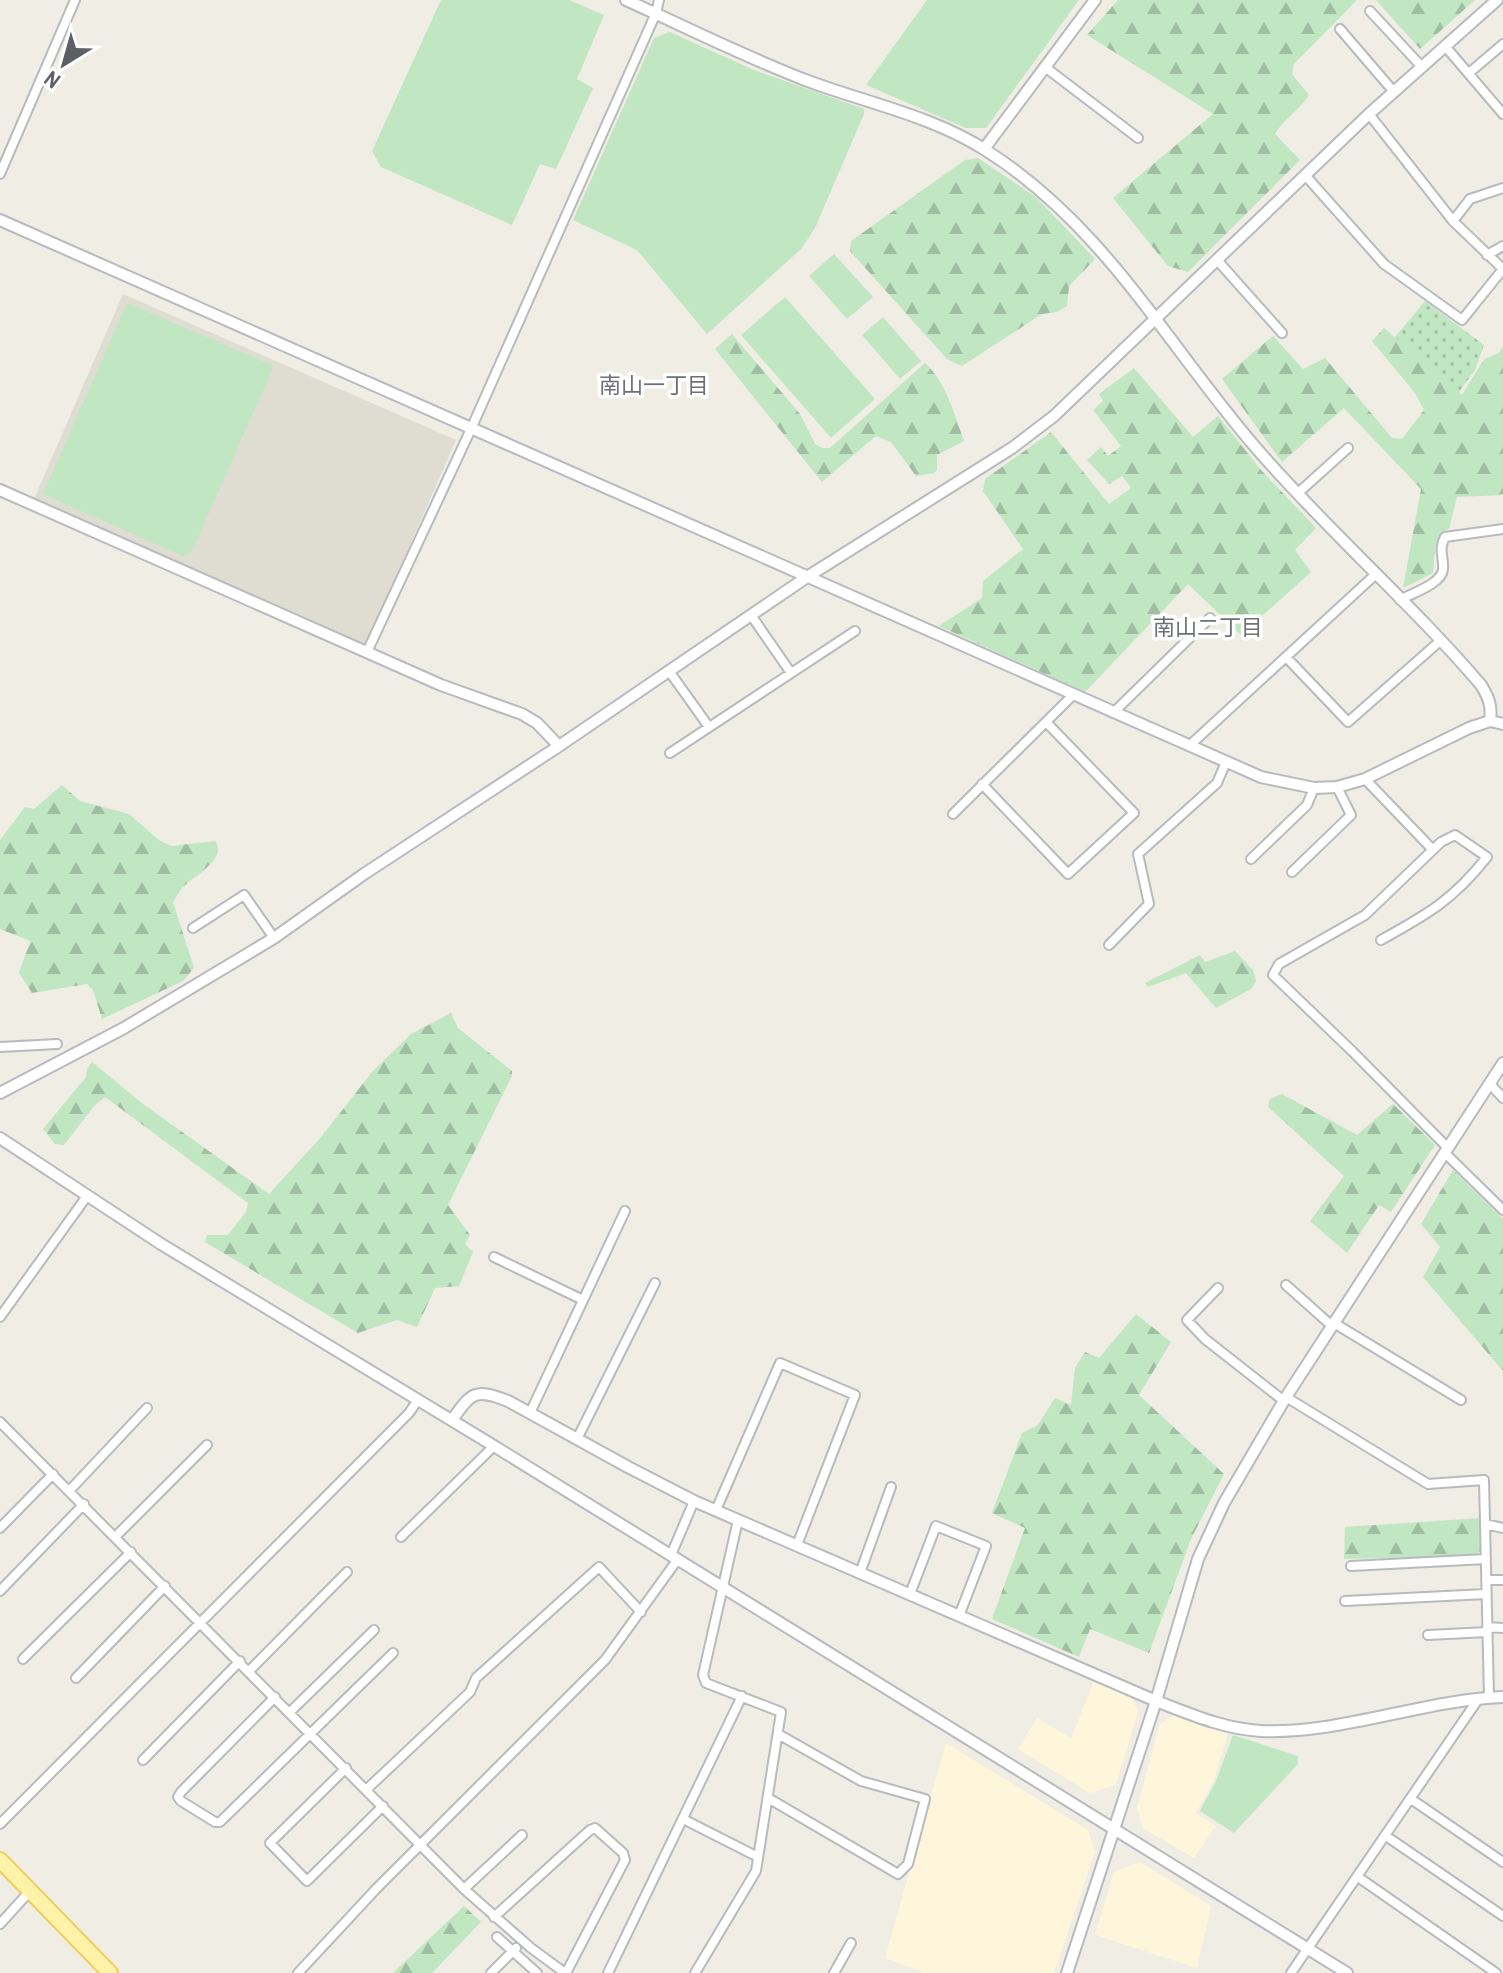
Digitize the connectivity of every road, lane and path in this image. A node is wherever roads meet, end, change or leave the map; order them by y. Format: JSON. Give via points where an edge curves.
{"nodes":[{"id":1,"x":75,"y":0,"type":"edge"},
{"id":2,"x":626,"y":0,"type":"edge"},
{"id":3,"x":659,"y":0,"type":"edge"},
{"id":4,"x":1095,"y":0,"type":"edge"},
{"id":5,"x":1497,"y":0,"type":"edge"},
{"id":6,"x":1370,"y":11,"type":"dead end"},
{"id":7,"x":656,"y":13,"type":"junction"},
{"id":8,"x":1340,"y":29,"type":"dead end"},
{"id":9,"x":1503,"y":44,"type":"edge"},
{"id":10,"x":1445,"y":46,"type":"junction"},
{"id":11,"x":1045,"y":67,"type":"junction"},
{"id":12,"x":1422,"y":67,"type":"junction"},
{"id":13,"x":1469,"y":73,"type":"junction"},
{"id":14,"x":1394,"y":92,"type":"junction"},
{"id":15,"x":1369,"y":114,"type":"junction"},
{"id":16,"x":1503,"y":114,"type":"edge"},
{"id":17,"x":1138,"y":138,"type":"dead end"},
{"id":18,"x":984,"y":149,"type":"junction"},
{"id":19,"x":0,"y":174,"type":"edge"},
{"id":20,"x":1305,"y":175,"type":"junction"},
{"id":21,"x":1503,"y":188,"type":"edge"},
{"id":22,"x":0,"y":220,"type":"edge"},
{"id":23,"x":1453,"y":221,"type":"junction"},
{"id":24,"x":1503,"y":246,"type":"edge"},
{"id":25,"x":1487,"y":255,"type":"junction"},
{"id":26,"x":1217,"y":260,"type":"junction"},
{"id":27,"x":1156,"y":319,"type":"junction"},
{"id":28,"x":1282,"y":333,"type":"dead end"},
{"id":29,"x":471,"y":429,"type":"junction"},
{"id":30,"x":1348,"y":448,"type":"dead end"},
{"id":31,"x":0,"y":490,"type":"edge"},
{"id":32,"x":1298,"y":493,"type":"junction"},
{"id":33,"x":1503,"y":529,"type":"edge"},
{"id":34,"x":1376,"y":574,"type":"junction"},
{"id":35,"x":807,"y":577,"type":"junction"},
{"id":36,"x":1400,"y":600,"type":"junction"},
{"id":37,"x":751,"y":615,"type":"junction"},
{"id":38,"x":1210,"y":618,"type":"dead end"},
{"id":39,"x":855,"y":631,"type":"dead end"},
{"id":40,"x":1440,"y":641,"type":"junction"},
{"id":41,"x":367,"y":652,"type":"junction"},
{"id":42,"x":1286,"y":657,"type":"junction"},
{"id":43,"x":669,"y":671,"type":"junction"},
{"id":44,"x":791,"y":673,"type":"junction"},
{"id":45,"x":1073,"y":695,"type":"junction"},
{"id":46,"x":1113,"y":713,"type":"junction"},
{"id":47,"x":1490,"y":721,"type":"junction"},
{"id":48,"x":1046,"y":722,"type":"junction"},
{"id":49,"x":1503,"y":724,"type":"edge"},
{"id":50,"x":709,"y":727,"type":"junction"},
{"id":51,"x":559,"y":746,"type":"junction"},
{"id":52,"x":1189,"y":746,"type":"junction"},
{"id":53,"x":670,"y":753,"type":"dead end"},
{"id":54,"x":1226,"y":762,"type":"junction"},
{"id":55,"x":1365,"y":779,"type":"junction"},
{"id":56,"x":982,"y":784,"type":"junction"},
{"id":57,"x":1337,"y":787,"type":"junction"},
{"id":58,"x":1314,"y":788,"type":"junction"},
{"id":59,"x":953,"y":814,"type":"dead end"},
{"id":60,"x":1433,"y":850,"type":"junction"},
{"id":61,"x":1251,"y":859,"type":"dead end"},
{"id":62,"x":1292,"y":872,"type":"dead end"},
{"id":63,"x":193,"y":928,"type":"dead end"},
{"id":64,"x":274,"y":938,"type":"junction"},
{"id":65,"x":1381,"y":940,"type":"dead end"},
{"id":66,"x":1109,"y":945,"type":"dead end"},
{"id":67,"x":57,"y":1044,"type":"dead end"},
{"id":68,"x":0,"y":1047,"type":"edge"},
{"id":69,"x":1503,"y":1063,"type":"edge"},
{"id":70,"x":1490,"y":1084,"type":"junction"},
{"id":71,"x":0,"y":1093,"type":"edge"},
{"id":72,"x":1503,"y":1098,"type":"edge"},
{"id":73,"x":0,"y":1138,"type":"edge"},
{"id":74,"x":1447,"y":1150,"type":"junction"},
{"id":75,"x":87,"y":1196,"type":"junction"},
{"id":76,"x":1503,"y":1210,"type":"edge"},
{"id":77,"x":625,"y":1211,"type":"dead end"},
{"id":78,"x":494,"y":1257,"type":"dead end"},
{"id":79,"x":655,"y":1283,"type":"dead end"},
{"id":80,"x":1286,"y":1285,"type":"dead end"},
{"id":81,"x":1218,"y":1288,"type":"dead end"},
{"id":82,"x":583,"y":1300,"type":"junction"},
{"id":83,"x":0,"y":1317,"type":"edge"},
{"id":84,"x":1333,"y":1324,"type":"junction"},
{"id":85,"x":1285,"y":1399,"type":"junction"},
{"id":86,"x":418,"y":1400,"type":"junction"},
{"id":87,"x":1461,"y":1400,"type":"dead end"},
{"id":88,"x":147,"y":1408,"type":"dead end"},
{"id":89,"x":530,"y":1413,"type":"junction"},
{"id":90,"x":452,"y":1420,"type":"junction"},
{"id":91,"x":0,"y":1422,"type":"edge"},
{"id":92,"x":577,"y":1439,"type":"junction"},
{"id":93,"x":207,"y":1445,"type":"dead end"},
{"id":94,"x":494,"y":1446,"type":"junction"},
{"id":95,"x":53,"y":1474,"type":"junction"},
{"id":96,"x":891,"y":1487,"type":"dead end"},
{"id":97,"x":70,"y":1490,"type":"junction"},
{"id":98,"x":694,"y":1501,"type":"junction"},
{"id":99,"x":84,"y":1504,"type":"junction"},
{"id":100,"x":716,"y":1510,"type":"junction"},
{"id":101,"x":738,"y":1520,"type":"junction"},
{"id":102,"x":1485,"y":1524,"type":"junction"},
{"id":103,"x":0,"y":1528,"type":"edge"},
{"id":104,"x":1503,"y":1528,"type":"edge"},
{"id":105,"x":116,"y":1536,"type":"junction"},
{"id":106,"x":401,"y":1537,"type":"dead end"},
{"id":107,"x":797,"y":1545,"type":"junction"},
{"id":108,"x":131,"y":1552,"type":"junction"},
{"id":109,"x":674,"y":1557,"type":"junction"},
{"id":110,"x":1486,"y":1559,"type":"junction"},
{"id":111,"x":1351,"y":1566,"type":"dead end"},
{"id":112,"x":347,"y":1572,"type":"dead end"},
{"id":113,"x":860,"y":1573,"type":"junction"},
{"id":114,"x":1486,"y":1580,"type":"junction"},
{"id":115,"x":1503,"y":1580,"type":"edge"},
{"id":116,"x":165,"y":1586,"type":"junction"},
{"id":117,"x":722,"y":1587,"type":"junction"},
{"id":118,"x":0,"y":1591,"type":"edge"},
{"id":119,"x":910,"y":1594,"type":"junction"},
{"id":120,"x":1486,"y":1594,"type":"junction"},
{"id":121,"x":1345,"y":1601,"type":"dead end"},
{"id":122,"x":641,"y":1612,"type":"junction"},
{"id":123,"x":959,"y":1616,"type":"junction"},
{"id":124,"x":201,"y":1622,"type":"junction"},
{"id":125,"x":1503,"y":1628,"type":"edge"},
{"id":126,"x":374,"y":1630,"type":"dead end"},
{"id":127,"x":1487,"y":1630,"type":"junction"},
{"id":128,"x":1428,"y":1635,"type":"dead end"},
{"id":129,"x":393,"y":1653,"type":"dead end"},
{"id":130,"x":23,"y":1659,"type":"dead end"},
{"id":131,"x":240,"y":1661,"type":"junction"},
{"id":132,"x":249,"y":1671,"type":"junction"},
{"id":133,"x":76,"y":1678,"type":"dead end"},
{"id":134,"x":742,"y":1696,"type":"junction"},
{"id":135,"x":275,"y":1697,"type":"junction"},
{"id":136,"x":1503,"y":1697,"type":"edge"},
{"id":137,"x":1484,"y":1698,"type":"junction"},
{"id":138,"x":1156,"y":1701,"type":"junction"},
{"id":139,"x":290,"y":1712,"type":"junction"},
{"id":140,"x":778,"y":1734,"type":"junction"},
{"id":141,"x":312,"y":1735,"type":"junction"},
{"id":142,"x":143,"y":1760,"type":"dead end"},
{"id":143,"x":346,"y":1768,"type":"junction"},
{"id":144,"x":367,"y":1789,"type":"junction"},
{"id":145,"x":768,"y":1798,"type":"junction"},
{"id":146,"x":1411,"y":1799,"type":"junction"},
{"id":147,"x":383,"y":1806,"type":"junction"},
{"id":148,"x":683,"y":1819,"type":"junction"},
{"id":149,"x":0,"y":1824,"type":"edge"},
{"id":150,"x":1113,"y":1827,"type":"junction"},
{"id":151,"x":522,"y":1835,"type":"dead end"},
{"id":152,"x":1386,"y":1836,"type":"junction"},
{"id":153,"x":421,"y":1844,"type":"junction"},
{"id":154,"x":758,"y":1857,"type":"junction"},
{"id":155,"x":0,"y":1860,"type":"edge"},
{"id":156,"x":1503,"y":1862,"type":"edge"},
{"id":157,"x":1358,"y":1877,"type":"junction"},
{"id":158,"x":464,"y":1889,"type":"junction"},
{"id":159,"x":30,"y":1891,"type":"junction"},
{"id":160,"x":1503,"y":1916,"type":"edge"},
{"id":161,"x":494,"y":1917,"type":"junction"},
{"id":162,"x":0,"y":1924,"type":"edge"},
{"id":163,"x":497,"y":1937,"type":"dead end"},
{"id":164,"x":523,"y":1940,"type":"junction"},
{"id":165,"x":851,"y":1943,"type":"dead end"},
{"id":166,"x":1308,"y":1949,"type":"junction"},
{"id":167,"x":514,"y":1952,"type":"junction"},
{"id":168,"x":110,"y":1973,"type":"edge"},
{"id":169,"x":298,"y":1973,"type":"edge"},
{"id":170,"x":491,"y":1973,"type":"edge"},
{"id":171,"x":537,"y":1973,"type":"edge"},
{"id":172,"x":566,"y":1973,"type":"edge"},
{"id":173,"x":608,"y":1973,"type":"edge"},
{"id":174,"x":695,"y":1973,"type":"edge"},
{"id":175,"x":834,"y":1973,"type":"edge"},
{"id":176,"x":1067,"y":1973,"type":"edge"},
{"id":177,"x":1291,"y":1973,"type":"edge"},
{"id":178,"x":1347,"y":1973,"type":"edge"},
{"id":179,"x":1496,"y":1973,"type":"edge"}],
"edges":[{"from":1,"to":19,"type":"street"},
{"from":2,"to":7,"type":"street"},
{"from":3,"to":7,"type":"street"},
{"from":4,"to":11,"type":"street"},
{"from":5,"to":10,"type":"street"},
{"from":6,"to":12,"type":"street"},
{"from":7,"to":18,"type":"street","via":[[764,63],[902,112]]},
{"from":7,"to":29,"type":"street"},
{"from":8,"to":14,"type":"street"},
{"from":9,"to":13,"type":"street"},
{"from":10,"to":12,"type":"street"},
{"from":10,"to":13,"type":"street"},
{"from":11,"to":17,"type":"street"},
{"from":11,"to":18,"type":"street"},
{"from":12,"to":14,"type":"street"},
{"from":13,"to":16,"type":"street"},
{"from":14,"to":15,"type":"street"},
{"from":15,"to":20,"type":"street"},
{"from":15,"to":23,"type":"street"},
{"from":18,"to":27,"type":"street","via":[[1072,217]]},
{"from":20,"to":25,"type":"street","via":[[1384,264],[1462,320],[1503,269]]},
{"from":20,"to":26,"type":"street"},
{"from":21,"to":23,"type":"street","via":[[1470,199]]},
{"from":22,"to":29,"type":"street"},
{"from":23,"to":25,"type":"street"},
{"from":24,"to":25,"type":"street"},
{"from":26,"to":27,"type":"street"},
{"from":26,"to":28,"type":"street"},
{"from":27,"to":32,"type":"street","via":[[1229,416]]},
{"from":27,"to":35,"type":"street","via":[[1054,416],[1012,448]]},
{"from":29,"to":35,"type":"street"},
{"from":29,"to":41,"type":"street"},
{"from":30,"to":32,"type":"street"},
{"from":31,"to":41,"type":"street"},
{"from":32,"to":34,"type":"street"},
{"from":33,"to":36,"type":"street","via":[[1445,537],[1439,579]]},
{"from":34,"to":36,"type":"street"},
{"from":34,"to":42,"type":"street"},
{"from":35,"to":37,"type":"street"},
{"from":35,"to":45,"type":"street"},
{"from":36,"to":40,"type":"street"},
{"from":37,"to":43,"type":"street"},
{"from":37,"to":44,"type":"street"},
{"from":38,"to":46,"type":"street"},
{"from":39,"to":44,"type":"street"},
{"from":40,"to":42,"type":"street","via":[[1348,722]]},
{"from":40,"to":47,"type":"street","via":[[1489,698]]},
{"from":41,"to":51,"type":"street","via":[[522,714]]},
{"from":42,"to":52,"type":"street"},
{"from":43,"to":50,"type":"street"},
{"from":43,"to":51,"type":"street"},
{"from":44,"to":50,"type":"street"},
{"from":45,"to":46,"type":"street"},
{"from":45,"to":48,"type":"street"},
{"from":46,"to":52,"type":"street"},
{"from":47,"to":49,"type":"street"},
{"from":47,"to":55,"type":"street"},
{"from":48,"to":56,"type":"street"},
{"from":48,"to":56,"type":"street","via":[[1134,813],[1068,874]]},
{"from":50,"to":53,"type":"street"},
{"from":51,"to":64,"type":"street"},
{"from":52,"to":54,"type":"street"},
{"from":54,"to":58,"type":"street","via":[[1270,780]]},
{"from":54,"to":66,"type":"street","via":[[1217,783],[1138,854],[1149,904]]},
{"from":55,"to":57,"type":"street"},
{"from":55,"to":60,"type":"street"},
{"from":56,"to":59,"type":"street"},
{"from":57,"to":58,"type":"street"},
{"from":57,"to":62,"type":"street","via":[[1351,815]]},
{"from":58,"to":61,"type":"street","via":[[1307,805]]},
{"from":60,"to":65,"type":"street","via":[[1455,835],[1487,857],[1437,909]]},
{"from":60,"to":74,"type":"street","via":[[1365,915],[1279,964],[1273,975]]},
{"from":63,"to":64,"type":"street","via":[[244,895]]},
{"from":64,"to":71,"type":"street","via":[[124,1028]]},
{"from":67,"to":68,"type":"street"},
{"from":69,"to":70,"type":"street"},
{"from":70,"to":72,"type":"street"},
{"from":70,"to":74,"type":"street"},
{"from":73,"to":75,"type":"street"},
{"from":74,"to":76,"type":"street"},
{"from":74,"to":84,"type":"street"},
{"from":75,"to":83,"type":"street"},
{"from":75,"to":86,"type":"street"},
{"from":77,"to":82,"type":"street"},
{"from":78,"to":82,"type":"street"},
{"from":79,"to":92,"type":"street"},
{"from":80,"to":84,"type":"street"},
{"from":81,"to":85,"type":"street","via":[[1187,1320]]},
{"from":82,"to":89,"type":"street"},
{"from":84,"to":85,"type":"street"},
{"from":84,"to":87,"type":"street"},
{"from":85,"to":102,"type":"street","via":[[1428,1484],[1484,1480]]},
{"from":85,"to":138,"type":"street","via":[[1198,1559]]},
{"from":86,"to":90,"type":"street"},
{"from":86,"to":124,"type":"street"},
{"from":88,"to":97,"type":"street"},
{"from":89,"to":90,"type":"street","via":[[478,1392]]},
{"from":89,"to":92,"type":"street"},
{"from":90,"to":94,"type":"street"},
{"from":91,"to":95,"type":"street"},
{"from":92,"to":98,"type":"street"},
{"from":93,"to":105,"type":"street"},
{"from":94,"to":106,"type":"street"},
{"from":94,"to":109,"type":"street"},
{"from":95,"to":97,"type":"street"},
{"from":95,"to":103,"type":"street"},
{"from":96,"to":113,"type":"street"},
{"from":97,"to":99,"type":"street"},
{"from":98,"to":100,"type":"street"},
{"from":98,"to":109,"type":"street"},
{"from":99,"to":105,"type":"street"},
{"from":99,"to":118,"type":"street"},
{"from":100,"to":101,"type":"street"},
{"from":100,"to":107,"type":"street","via":[[780,1363],[855,1395]]},
{"from":101,"to":107,"type":"street"},
{"from":101,"to":117,"type":"street"},
{"from":102,"to":104,"type":"street"},
{"from":102,"to":110,"type":"street"},
{"from":105,"to":108,"type":"street"},
{"from":107,"to":113,"type":"street"},
{"from":108,"to":116,"type":"street"},
{"from":108,"to":130,"type":"street"},
{"from":109,"to":117,"type":"street"},
{"from":109,"to":122,"type":"street"},
{"from":110,"to":111,"type":"street"},
{"from":110,"to":114,"type":"street"},
{"from":112,"to":132,"type":"street"},
{"from":113,"to":119,"type":"street"},
{"from":114,"to":115,"type":"street"},
{"from":114,"to":120,"type":"street"},
{"from":116,"to":124,"type":"street"},
{"from":116,"to":133,"type":"street"},
{"from":117,"to":134,"type":"street","via":[[703,1675],[706,1683]]},
{"from":117,"to":150,"type":"street"},
{"from":119,"to":123,"type":"street"},
{"from":119,"to":123,"type":"street","via":[[936,1526],[986,1546]]},
{"from":120,"to":121,"type":"street"},
{"from":120,"to":127,"type":"street"},
{"from":122,"to":144,"type":"street","via":[[599,1567],[476,1678],[470,1692]]},
{"from":122,"to":153,"type":"street","via":[[605,1660]]},
{"from":123,"to":138,"type":"street"},
{"from":124,"to":131,"type":"street"},
{"from":124,"to":149,"type":"street"},
{"from":125,"to":127,"type":"street"},
{"from":126,"to":139,"type":"street"},
{"from":127,"to":128,"type":"street"},
{"from":127,"to":137,"type":"street"},
{"from":129,"to":141,"type":"street"},
{"from":131,"to":132,"type":"street"},
{"from":131,"to":142,"type":"street"},
{"from":132,"to":135,"type":"street"},
{"from":134,"to":140,"type":"street","via":[[781,1712]]},
{"from":134,"to":148,"type":"street"},
{"from":135,"to":139,"type":"street"},
{"from":135,"to":141,"type":"street","via":[[181,1792],[181,1801],[220,1822]]},
{"from":136,"to":137,"type":"street"},
{"from":137,"to":138,"type":"street","via":[[1282,1731],[1214,1723]]},
{"from":137,"to":146,"type":"street"},
{"from":138,"to":150,"type":"street"},
{"from":139,"to":141,"type":"street"},
{"from":140,"to":145,"type":"street"},
{"from":140,"to":145,"type":"street","via":[[861,1781],[925,1799],[908,1864],[898,1874]]},
{"from":141,"to":143,"type":"street"},
{"from":143,"to":144,"type":"street"},
{"from":143,"to":147,"type":"street","via":[[270,1843],[307,1881]]},
{"from":144,"to":147,"type":"street"},
{"from":145,"to":154,"type":"street"},
{"from":146,"to":152,"type":"street"},
{"from":146,"to":156,"type":"street"},
{"from":147,"to":153,"type":"street"},
{"from":148,"to":154,"type":"street"},
{"from":148,"to":173,"type":"street"},
{"from":150,"to":166,"type":"street"},
{"from":150,"to":176,"type":"street"},
{"from":151,"to":158,"type":"street"},
{"from":152,"to":157,"type":"street"},
{"from":152,"to":160,"type":"street"},
{"from":153,"to":158,"type":"street"},
{"from":153,"to":169,"type":"street"},
{"from":154,"to":174,"type":"street","via":[[751,1882]]},
{"from":155,"to":159,"type":"main road"},
{"from":157,"to":166,"type":"street"},
{"from":157,"to":179,"type":"street"},
{"from":158,"to":161,"type":"street"},
{"from":159,"to":162,"type":"street"},
{"from":159,"to":168,"type":"main road"},
{"from":161,"to":164,"type":"street"},
{"from":161,"to":172,"type":"street","via":[[595,1828],[625,1860]]},
{"from":163,"to":167,"type":"street"},
{"from":164,"to":167,"type":"street"},
{"from":164,"to":172,"type":"street"},
{"from":165,"to":175,"type":"street"},
{"from":166,"to":177,"type":"street"},
{"from":166,"to":178,"type":"street"},
{"from":167,"to":170,"type":"street"},
{"from":167,"to":171,"type":"street"}]}
